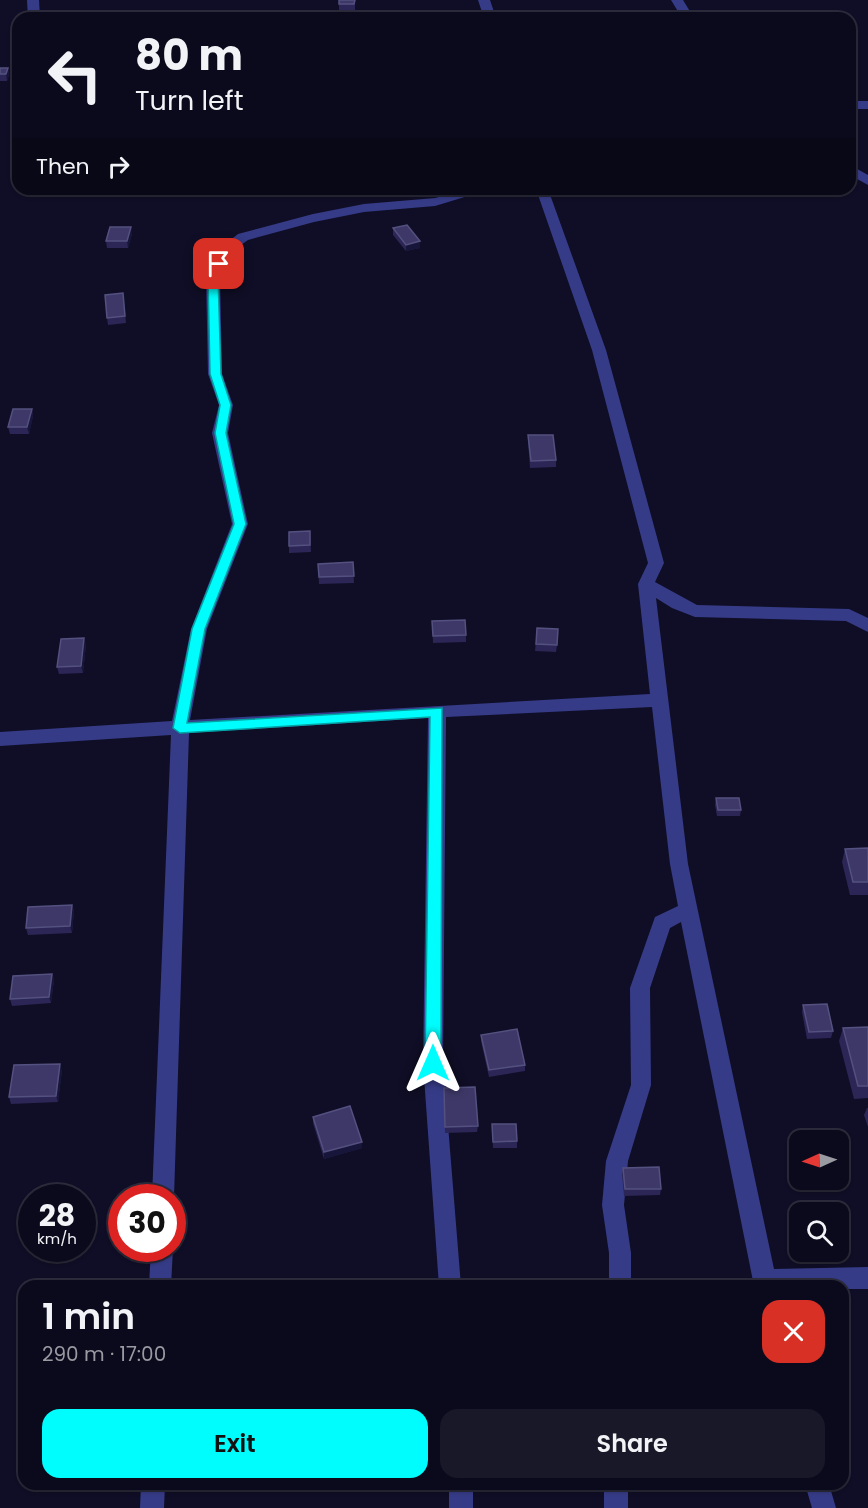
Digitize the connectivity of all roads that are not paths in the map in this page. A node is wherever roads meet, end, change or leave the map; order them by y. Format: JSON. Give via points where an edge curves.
{"nodes":[{"id":1,"x":462,"y":195,"type":"edge"},
{"id":2,"x":544,"y":195,"type":"edge"},
{"id":3,"x":646,"y":584,"type":"junction"},
{"id":4,"x":868,"y":625,"type":"edge"},
{"id":5,"x":661,"y":700,"type":"junction"},
{"id":6,"x":437,"y":711,"type":"junction"},
{"id":7,"x":180,"y":728,"type":"junction"},
{"id":8,"x":0,"y":739,"type":"edge"},
{"id":9,"x":689,"y":909,"type":"junction"},
{"id":10,"x":163,"y":1184,"type":"edge"},
{"id":11,"x":161,"y":1262,"type":"edge"},
{"id":12,"x":868,"y":1278,"type":"edge"},
{"id":13,"x":160,"y":1280,"type":"edge"},
{"id":14,"x":450,"y":1280,"type":"edge"},
{"id":15,"x":620,"y":1280,"type":"edge"},
{"id":16,"x":764,"y":1280,"type":"edge"},
{"id":17,"x":827,"y":1280,"type":"edge"},
{"id":18,"x":153,"y":1490,"type":"edge"},
{"id":19,"x":460,"y":1490,"type":"edge"},
{"id":20,"x":616,"y":1490,"type":"edge"},
{"id":21,"x":819,"y":1490,"type":"edge"},
{"id":22,"x":152,"y":1508,"type":"edge"},
{"id":23,"x":462,"y":1508,"type":"edge"},
{"id":24,"x":616,"y":1508,"type":"edge"},
{"id":25,"x":824,"y":1508,"type":"edge"}],
"edges":[{"from":1,"to":7,"type":"street","via":[[313,218],[243,237],[225,250],[213,277],[215,364],[226,405],[220,433],[240,524],[199,629]]},
{"from":2,"to":3,"type":"street","via":[[599,350],[656,563]]},
{"from":3,"to":4,"type":"street","via":[[695,611],[849,615]]},
{"from":3,"to":5,"type":"street"},
{"from":5,"to":6,"type":"street"},
{"from":5,"to":9,"type":"street","via":[[679,864]]},
{"from":6,"to":7,"type":"street"},
{"from":6,"to":14,"type":"street","via":[[433,1063]]},
{"from":7,"to":8,"type":"street"},
{"from":7,"to":10,"type":"street"},
{"from":9,"to":15,"type":"street","via":[[662,923],[640,988],[641,1085],[617,1161],[613,1205]]},
{"from":9,"to":16,"type":"street"},
{"from":11,"to":13,"type":"street"},
{"from":12,"to":17,"type":"street"},
{"from":18,"to":22,"type":"street"},
{"from":19,"to":23,"type":"street"},
{"from":20,"to":24,"type":"street"},
{"from":21,"to":25,"type":"street"}]}
